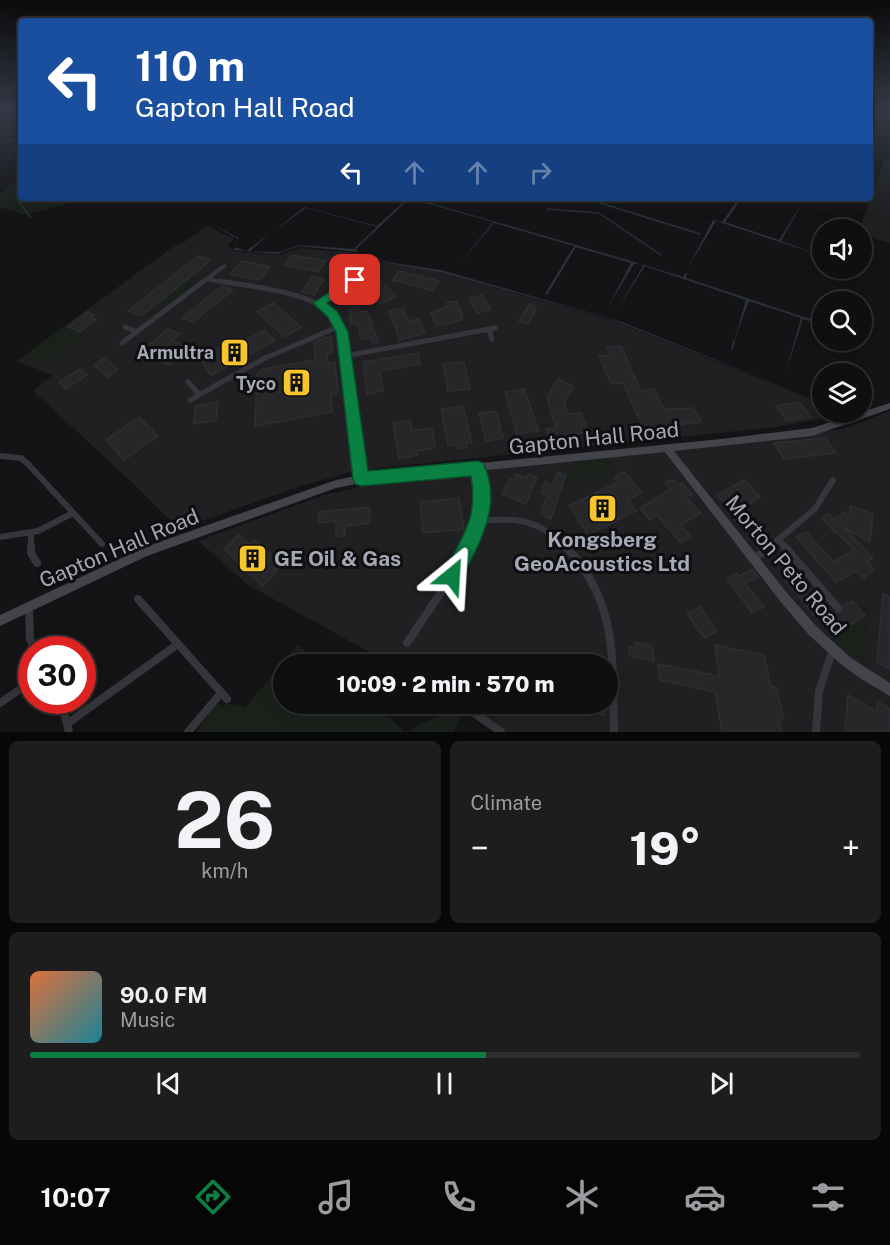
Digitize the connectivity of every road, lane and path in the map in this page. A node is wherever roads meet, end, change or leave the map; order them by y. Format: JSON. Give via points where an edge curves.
{"nodes":[{"id":1,"x":224,"y":266,"type":"dead end"},
{"id":2,"x":207,"y":279,"type":"junction"},
{"id":3,"x":337,"y":280,"type":"dead end"},
{"id":4,"x":355,"y":280,"type":"dead end"},
{"id":5,"x":346,"y":285,"type":"junction"},
{"id":6,"x":319,"y":303,"type":"junction"},
{"id":7,"x":340,"y":326,"type":"junction"},
{"id":8,"x":125,"y":327,"type":"dead end"},
{"id":9,"x":137,"y":332,"type":"junction"},
{"id":10,"x":492,"y":339,"type":"dead end"},
{"id":11,"x":122,"y":343,"type":"dead end"},
{"id":12,"x":345,"y":356,"type":"junction"},
{"id":13,"x":188,"y":382,"type":"dead end"},
{"id":14,"x":199,"y":394,"type":"junction"},
{"id":15,"x":190,"y":400,"type":"dead end"},
{"id":16,"x":890,"y":406,"type":"edge"},
{"id":17,"x":667,"y":448,"type":"junction"},
{"id":18,"x":0,"y":456,"type":"edge"},
{"id":19,"x":478,"y":468,"type":"junction"},
{"id":20,"x":361,"y":479,"type":"junction"},
{"id":21,"x":833,"y":480,"type":"dead end"},
{"id":22,"x":73,"y":513,"type":"junction"},
{"id":23,"x":480,"y":521,"type":"junction"},
{"id":24,"x":31,"y":535,"type":"junction"},
{"id":25,"x":0,"y":537,"type":"edge"},
{"id":26,"x":778,"y":539,"type":"junction"},
{"id":27,"x":102,"y":544,"type":"dead end"},
{"id":28,"x":754,"y":559,"type":"junction"},
{"id":29,"x":37,"y":563,"type":"dead end"},
{"id":30,"x":138,"y":599,"type":"dead end"},
{"id":31,"x":29,"y":607,"type":"junction"},
{"id":32,"x":838,"y":608,"type":"dead end"},
{"id":33,"x":0,"y":621,"type":"edge"},
{"id":34,"x":30,"y":636,"type":"edge"},
{"id":35,"x":407,"y":643,"type":"dead end"},
{"id":36,"x":178,"y":644,"type":"junction"},
{"id":37,"x":832,"y":652,"type":"junction"},
{"id":38,"x":890,"y":690,"type":"edge"},
{"id":39,"x":18,"y":691,"type":"edge"},
{"id":40,"x":224,"y":696,"type":"joint"},
{"id":41,"x":0,"y":703,"type":"edge"},
{"id":42,"x":475,"y":714,"type":"edge"},
{"id":43,"x":69,"y":728,"type":"edge"},
{"id":44,"x":188,"y":732,"type":"edge"},
{"id":45,"x":499,"y":732,"type":"edge"},
{"id":46,"x":614,"y":732,"type":"edge"},
{"id":47,"x":816,"y":732,"type":"edge"}],
"edges":[{"from":1,"to":2,"type":"street"},
{"from":2,"to":6,"type":"street"},
{"from":2,"to":9,"type":"street"},
{"from":3,"to":5,"type":"street"},
{"from":4,"to":5,"type":"street"},
{"from":5,"to":6,"type":"street"},
{"from":6,"to":7,"type":"street"},
{"from":7,"to":12,"type":"street"},
{"from":7,"to":14,"type":"street","via":[[259,359]]},
{"from":8,"to":9,"type":"street"},
{"from":9,"to":11,"type":"street"},
{"from":10,"to":12,"type":"street","via":[[492,329]]},
{"from":12,"to":20,"type":"street"},
{"from":13,"to":14,"type":"street"},
{"from":14,"to":15,"type":"street"},
{"from":16,"to":17,"type":"street","name":"Gapton Hall Road","via":[[812,432]]},
{"from":17,"to":19,"type":"street","name":"Gapton Hall Road"},
{"from":17,"to":28,"type":"street","name":"Morton Peto Road"},
{"from":18,"to":22,"type":"street","via":[[21,458]]},
{"from":19,"to":20,"type":"street","name":"Gapton Hall Road"},
{"from":19,"to":23,"type":"street","via":[[483,496]]},
{"from":20,"to":31,"type":"street","name":"Gapton Hall Road","via":[[336,484],[165,544]]},
{"from":21,"to":26,"type":"street","via":[[814,509]]},
{"from":22,"to":24,"type":"street","via":[[51,528]]},
{"from":22,"to":27,"type":"street"},
{"from":23,"to":35,"type":"street","via":[[452,576]]},
{"from":23,"to":46,"type":"street","via":[[514,518],[538,524],[574,555],[597,593],[609,623]]},
{"from":24,"to":25,"type":"street"},
{"from":24,"to":29,"type":"street","via":[[31,553]]},
{"from":26,"to":28,"type":"street"},
{"from":26,"to":32,"type":"street"},
{"from":28,"to":37,"type":"street","name":"Morton Peto Road","via":[[792,609]]},
{"from":30,"to":36,"type":"street"},
{"from":31,"to":33,"type":"street","name":"Gapton Hall Road"},
{"from":31,"to":34,"type":"street"},
{"from":36,"to":40,"type":"street"},
{"from":36,"to":43,"type":"street"},
{"from":37,"to":38,"type":"street","name":"Morton Peto Road"},
{"from":37,"to":47,"type":"street","via":[[814,719]]},
{"from":39,"to":41,"type":"street"},
{"from":40,"to":44,"type":"street"},
{"from":42,"to":45,"type":"street"}]}
